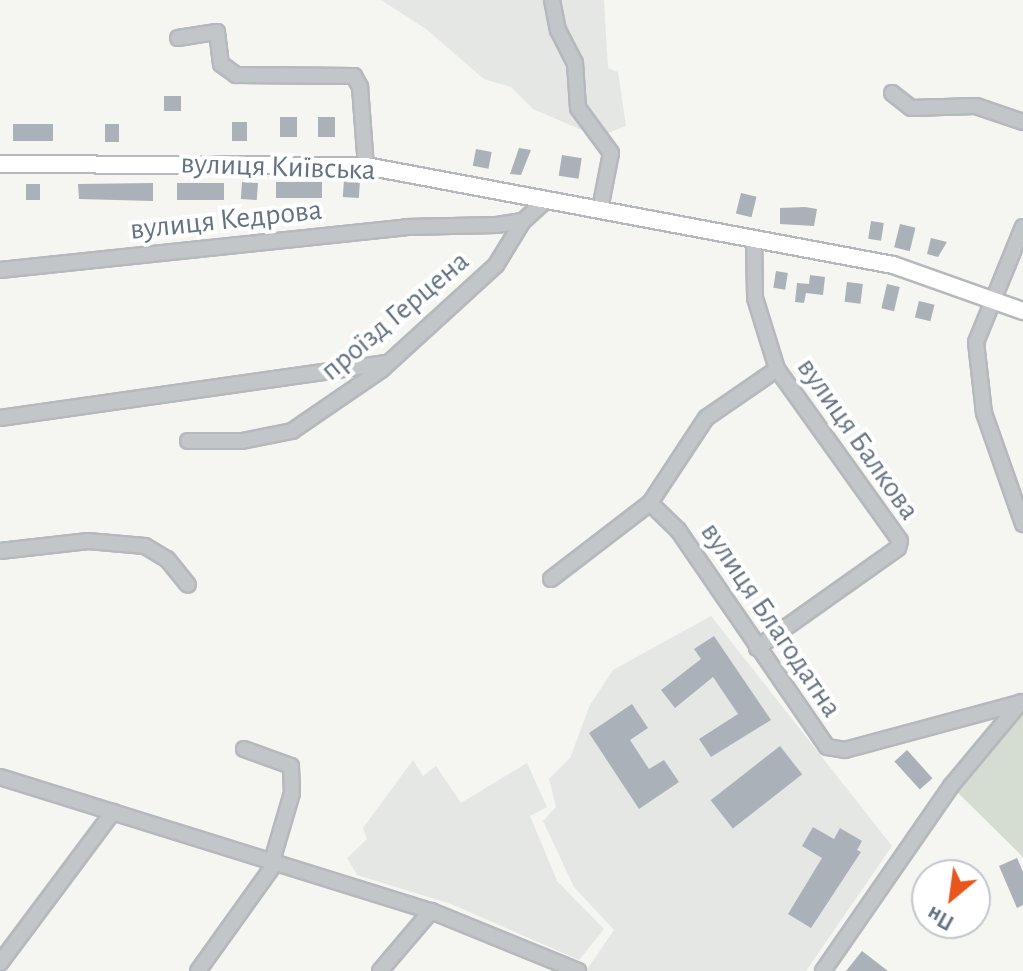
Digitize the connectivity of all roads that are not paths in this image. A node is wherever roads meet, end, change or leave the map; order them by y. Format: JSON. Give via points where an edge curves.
{"nodes":[{"id":1,"x":552,"y":0,"type":"edge"},
{"id":2,"x":178,"y":38,"type":"dead end"},
{"id":3,"x":892,"y":93,"type":"dead end"},
{"id":4,"x":1023,"y":122,"type":"edge"},
{"id":5,"x":0,"y":164,"type":"edge"},
{"id":6,"x":366,"y":166,"type":"junction"},
{"id":7,"x":546,"y":200,"type":"junction"},
{"id":8,"x":600,"y":209,"type":"junction"},
{"id":9,"x":523,"y":221,"type":"junction"},
{"id":10,"x":1023,"y":227,"type":"edge"},
{"id":11,"x":754,"y":238,"type":"junction"},
{"id":12,"x":0,"y":270,"type":"edge"},
{"id":13,"x":993,"y":299,"type":"junction"},
{"id":14,"x":1023,"y":311,"type":"edge"},
{"id":15,"x":389,"y":363,"type":"junction"},
{"id":16,"x":777,"y":369,"type":"junction"},
{"id":17,"x":0,"y":418,"type":"edge"},
{"id":18,"x":188,"y":441,"type":"dead end"},
{"id":19,"x":650,"y":503,"type":"junction"},
{"id":20,"x":1020,"y":508,"type":"edge"},
{"id":21,"x":1023,"y":524,"type":"edge"},
{"id":22,"x":0,"y":551,"type":"edge"},
{"id":23,"x":551,"y":579,"type":"dead end"},
{"id":24,"x":188,"y":585,"type":"dead end"},
{"id":25,"x":757,"y":648,"type":"junction"},
{"id":26,"x":1022,"y":702,"type":"edge"},
{"id":27,"x":244,"y":749,"type":"dead end"},
{"id":28,"x":0,"y":777,"type":"edge"},
{"id":29,"x":113,"y":812,"type":"junction"},
{"id":30,"x":274,"y":861,"type":"junction"},
{"id":31,"x":431,"y":911,"type":"junction"},
{"id":32,"x":0,"y":963,"type":"edge"},
{"id":33,"x":198,"y":971,"type":"edge"},
{"id":34,"x":380,"y":971,"type":"edge"},
{"id":35,"x":578,"y":971,"type":"edge"},
{"id":36,"x":823,"y":971,"type":"edge"}],
"edges":[{"from":1,"to":8,"type":"street","via":[[558,30],[575,63],[578,108],[611,153]]},
{"from":2,"to":6,"type":"street","via":[[217,32],[221,64],[236,75],[354,76],[360,87]]},
{"from":3,"to":4,"type":"street","via":[[911,108],[976,106]]},
{"from":5,"to":6,"type":"main road","name":"вулиця Київська"},
{"from":6,"to":7,"type":"main road","name":"вулиця Київська"},
{"from":7,"to":8,"type":"main road","name":"вулиця Київська"},
{"from":7,"to":9,"type":"street"},
{"from":8,"to":11,"type":"main road","name":"вулиця Київська"},
{"from":9,"to":12,"type":"street","name":"вулиця Кедрова","via":[[406,227]]},
{"from":9,"to":15,"type":"street","name":"проїзд Герцена","via":[[496,265]]},
{"from":10,"to":13,"type":"street"},
{"from":11,"to":13,"type":"main road","via":[[893,265]]},
{"from":11,"to":16,"type":"street","name":"вулиця Балкова","via":[[755,298]]},
{"from":13,"to":14,"type":"main road"},
{"from":13,"to":20,"type":"street","via":[[976,342],[978,377],[984,413]]},
{"from":15,"to":17,"type":"street"},
{"from":15,"to":18,"type":"street","name":"проїзд Герцена","via":[[292,431],[242,441]]},
{"from":16,"to":19,"type":"street","via":[[706,418]]},
{"from":16,"to":25,"type":"street","name":"вулиця Балкова","via":[[900,541],[898,548]]},
{"from":19,"to":23,"type":"street"},
{"from":19,"to":25,"type":"street","name":"вулиця Благодатна","via":[[678,530]]},
{"from":20,"to":21,"type":"street"},
{"from":22,"to":24,"type":"street","via":[[88,541],[145,546],[167,559]]},
{"from":25,"to":26,"type":"street","name":"вулиця Благодатна","via":[[812,730],[836,749]]},
{"from":26,"to":36,"type":"street","via":[[951,786]]},
{"from":27,"to":30,"type":"street","via":[[291,766],[292,793]]},
{"from":28,"to":29,"type":"street"},
{"from":29,"to":30,"type":"street"},
{"from":29,"to":32,"type":"street"},
{"from":30,"to":31,"type":"street"},
{"from":30,"to":33,"type":"street"},
{"from":31,"to":34,"type":"street"},
{"from":31,"to":35,"type":"street"}]}
